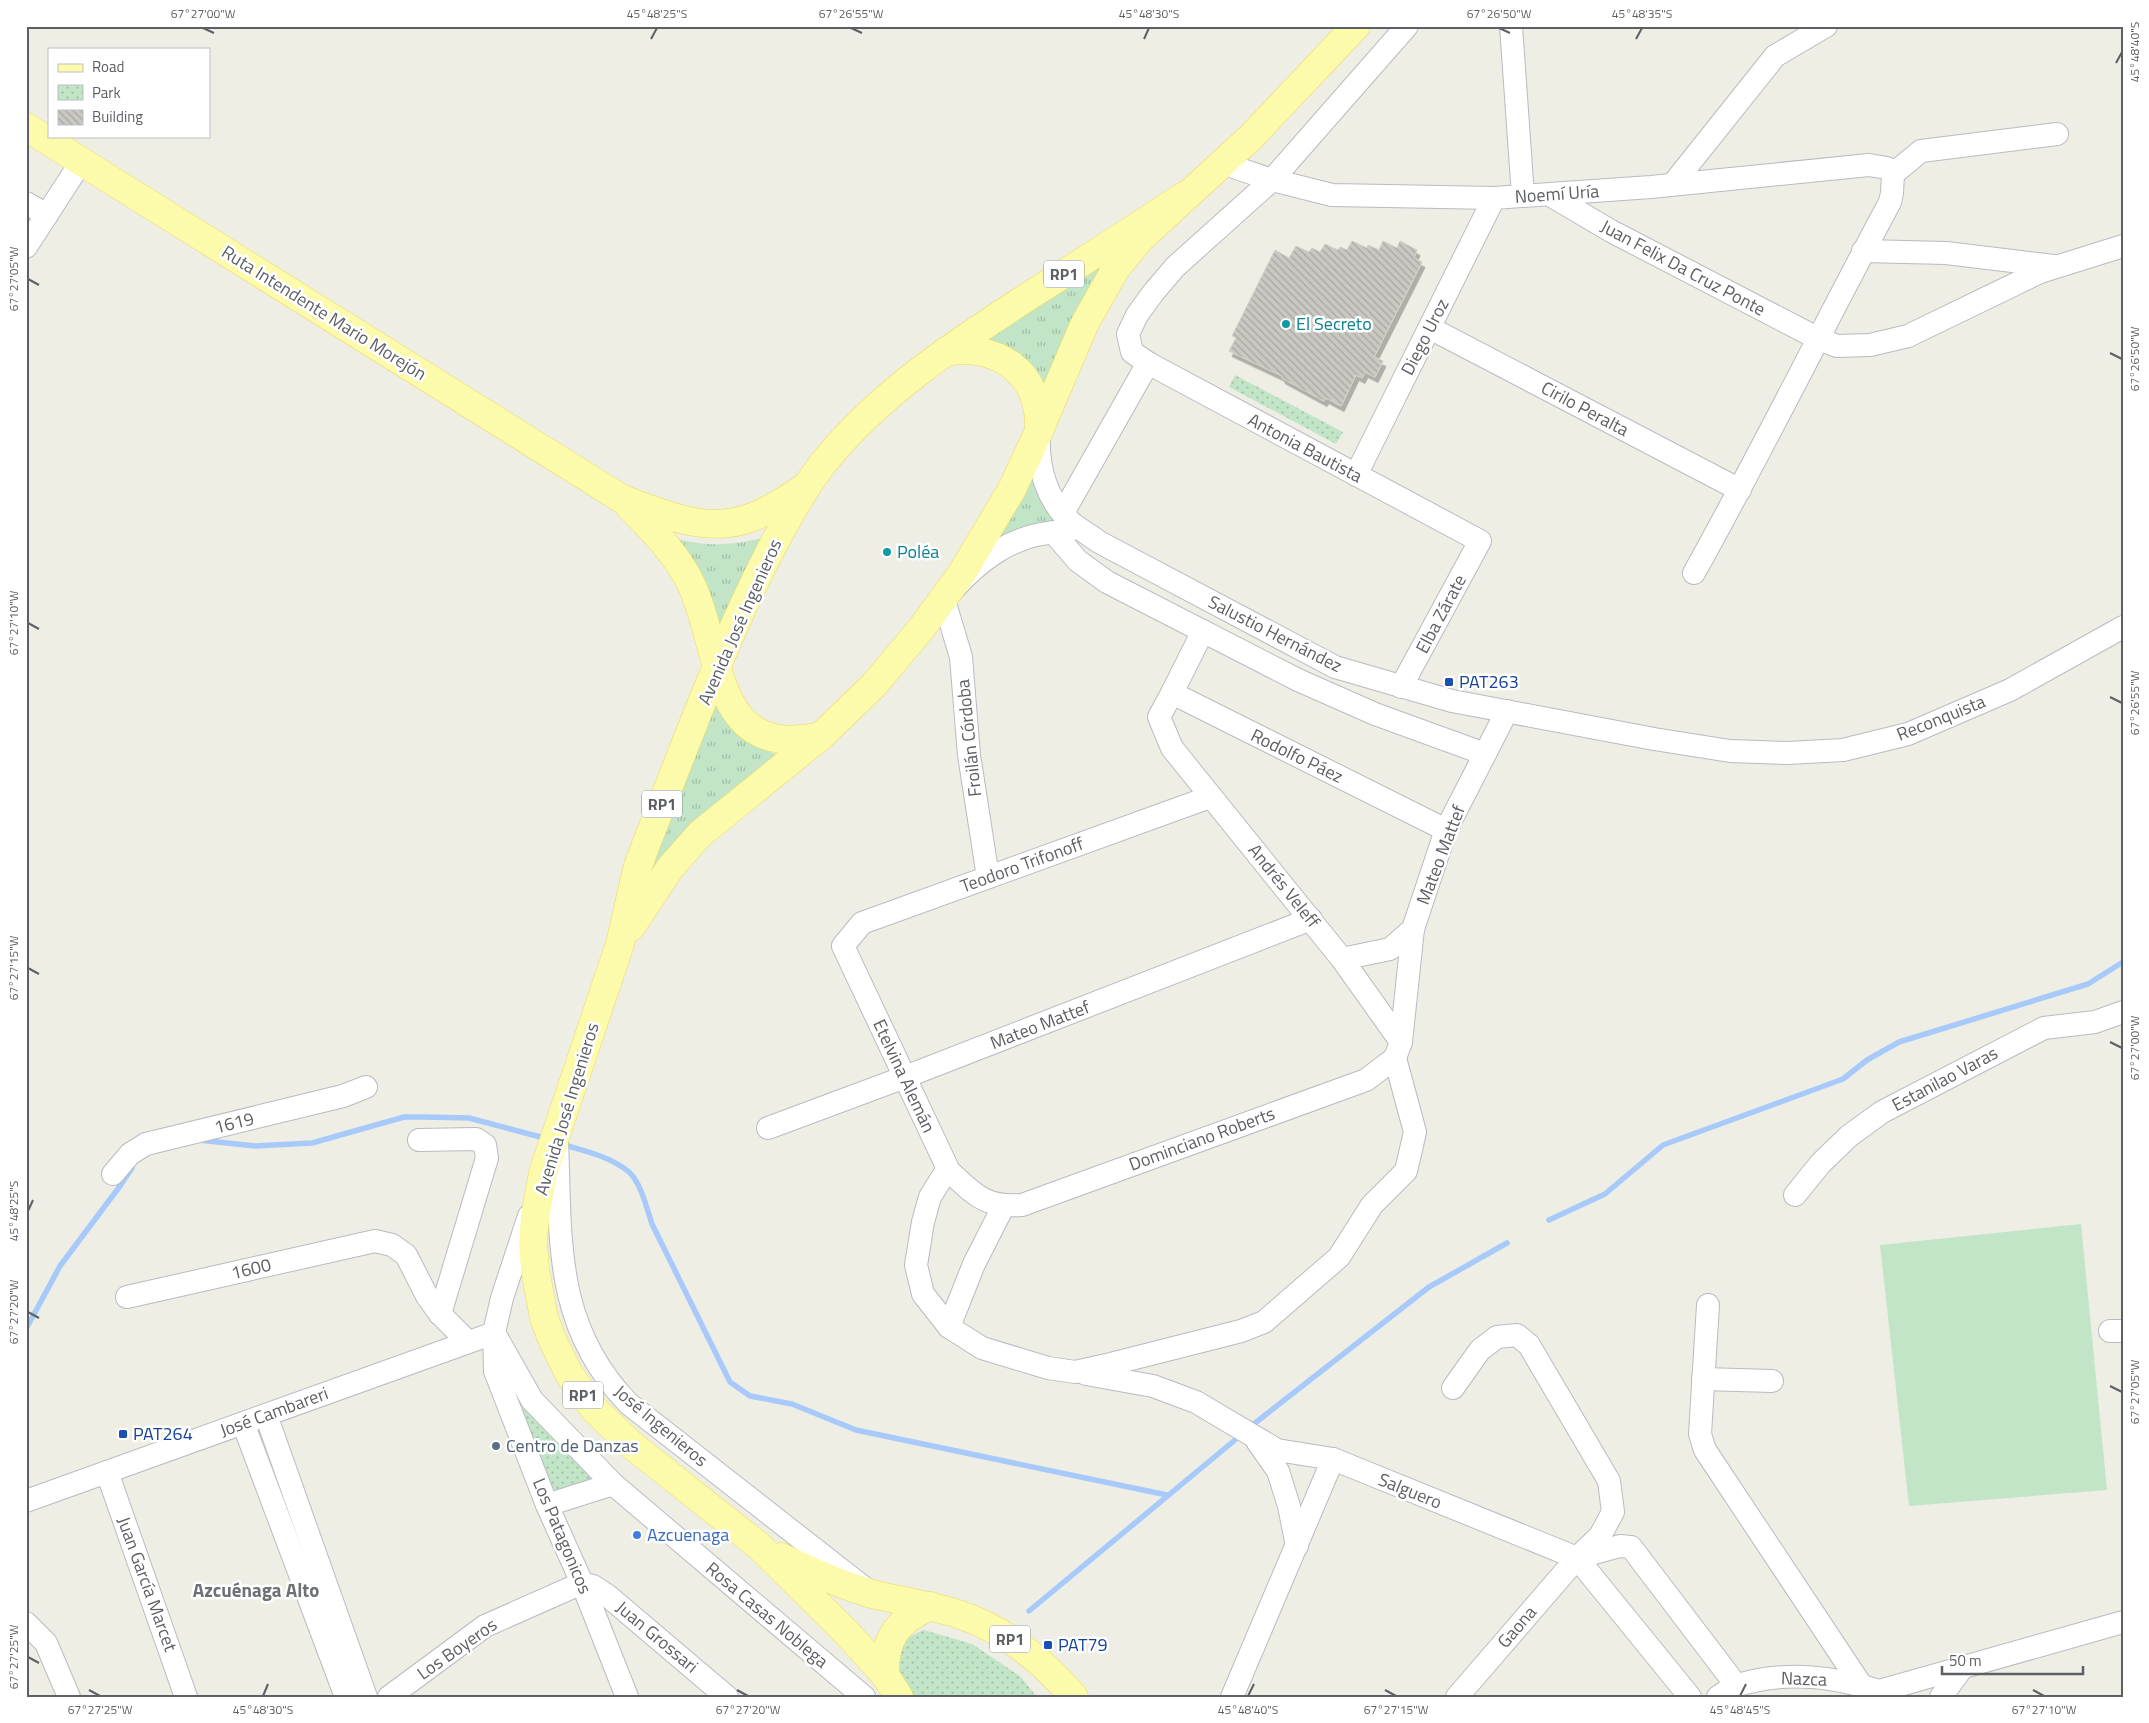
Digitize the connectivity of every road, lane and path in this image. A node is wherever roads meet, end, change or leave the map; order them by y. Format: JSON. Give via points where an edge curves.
{"nodes":[{"id":1,"x":1356,"y":26,"type":"edge"},
{"id":2,"x":1407,"y":26,"type":"edge"},
{"id":3,"x":1511,"y":26,"type":"edge"},
{"id":4,"x":1826,"y":26,"type":"edge"},
{"id":5,"x":26,"y":127,"type":"edge"},
{"id":6,"x":2057,"y":134,"type":"dead end"},
{"id":7,"x":81,"y":162,"type":"junction"},
{"id":8,"x":1222,"y":163,"type":"junction"},
{"id":9,"x":1892,"y":174,"type":"junction"},
{"id":10,"x":1272,"y":180,"type":"junction"},
{"id":11,"x":1673,"y":184,"type":"junction"},
{"id":12,"x":1550,"y":195,"type":"junction"},
{"id":13,"x":1184,"y":196,"type":"junction"},
{"id":14,"x":1523,"y":196,"type":"junction"},
{"id":15,"x":1494,"y":198,"type":"junction"},
{"id":16,"x":26,"y":202,"type":"edge"},
{"id":17,"x":47,"y":215,"type":"junction"},
{"id":18,"x":2123,"y":246,"type":"edge"},
{"id":19,"x":26,"y":247,"type":"edge"},
{"id":20,"x":1863,"y":251,"type":"junction"},
{"id":21,"x":2056,"y":267,"type":"junction"},
{"id":22,"x":1430,"y":328,"type":"junction"},
{"id":23,"x":1817,"y":338,"type":"junction"},
{"id":24,"x":945,"y":352,"type":"junction"},
{"id":25,"x":1140,"y":358,"type":"junction"},
{"id":26,"x":1039,"y":431,"type":"junction"},
{"id":27,"x":1356,"y":475,"type":"junction"},
{"id":28,"x":808,"y":486,"type":"junction"},
{"id":29,"x":1740,"y":490,"type":"junction"},
{"id":30,"x":622,"y":499,"type":"junction"},
{"id":31,"x":1058,"y":522,"type":"junction"},
{"id":32,"x":1480,"y":542,"type":"joint"},
{"id":33,"x":1694,"y":573,"type":"dead end"},
{"id":34,"x":944,"y":600,"type":"junction"},
{"id":35,"x":2123,"y":627,"type":"edge"},
{"id":36,"x":1203,"y":631,"type":"junction"},
{"id":37,"x":716,"y":669,"type":"junction"},
{"id":38,"x":1401,"y":687,"type":"junction"},
{"id":39,"x":1172,"y":694,"type":"junction"},
{"id":40,"x":1506,"y":711,"type":"junction"},
{"id":41,"x":822,"y":736,"type":"junction"},
{"id":42,"x":1654,"y":739,"type":"joint"},
{"id":43,"x":1485,"y":754,"type":"junction"},
{"id":44,"x":1210,"y":796,"type":"junction"},
{"id":45,"x":1446,"y":830,"type":"junction"},
{"id":46,"x":988,"y":877,"type":"junction"},
{"id":47,"x":1311,"y":919,"type":"junction"},
{"id":48,"x":1413,"y":929,"type":"junction"},
{"id":49,"x":620,"y":944,"type":"junction"},
{"id":50,"x":843,"y":946,"type":"joint"},
{"id":51,"x":1342,"y":959,"type":"junction"},
{"id":52,"x":2123,"y":1012,"type":"edge"},
{"id":53,"x":1398,"y":1050,"type":"junction"},
{"id":54,"x":905,"y":1077,"type":"junction"},
{"id":55,"x":366,"y":1087,"type":"dead end"},
{"id":56,"x":768,"y":1128,"type":"dead end"},
{"id":57,"x":557,"y":1132,"type":"junction"},
{"id":58,"x":418,"y":1140,"type":"dead end"},
{"id":59,"x":949,"y":1171,"type":"junction"},
{"id":60,"x":543,"y":1173,"type":"junction"},
{"id":61,"x":113,"y":1174,"type":"dead end"},
{"id":62,"x":1795,"y":1195,"type":"dead end"},
{"id":63,"x":1003,"y":1207,"type":"junction"},
{"id":64,"x":127,"y":1297,"type":"dead end"},
{"id":65,"x":1708,"y":1305,"type":"dead end"},
{"id":66,"x":440,"y":1314,"type":"junction"},
{"id":67,"x":949,"y":1327,"type":"junction"},
{"id":68,"x":494,"y":1333,"type":"junction"},
{"id":69,"x":468,"y":1342,"type":"junction"},
{"id":70,"x":1075,"y":1372,"type":"junction"},
{"id":71,"x":1703,"y":1379,"type":"junction"},
{"id":72,"x":1772,"y":1381,"type":"dead end"},
{"id":73,"x":1453,"y":1388,"type":"dead end"},
{"id":74,"x":266,"y":1415,"type":"junction"},
{"id":75,"x":244,"y":1423,"type":"junction"},
{"id":76,"x":1254,"y":1438,"type":"junction"},
{"id":77,"x":1333,"y":1459,"type":"junction"},
{"id":78,"x":107,"y":1472,"type":"junction"},
{"id":79,"x":613,"y":1484,"type":"junction"},
{"id":80,"x":26,"y":1501,"type":"edge"},
{"id":81,"x":547,"y":1505,"type":"junction"},
{"id":82,"x":759,"y":1546,"type":"junction"},
{"id":83,"x":1296,"y":1546,"type":"junction"},
{"id":84,"x":1577,"y":1558,"type":"junction"},
{"id":85,"x":582,"y":1583,"type":"junction"},
{"id":86,"x":872,"y":1594,"type":"junction"},
{"id":87,"x":931,"y":1606,"type":"junction"},
{"id":88,"x":2123,"y":1622,"type":"edge"},
{"id":89,"x":26,"y":1623,"type":"edge"},
{"id":90,"x":1962,"y":1668,"type":"junction"},
{"id":91,"x":892,"y":1686,"type":"edge"},
{"id":92,"x":1727,"y":1691,"type":"edge"},
{"id":93,"x":1876,"y":1691,"type":"edge"},
{"id":94,"x":69,"y":1697,"type":"edge"},
{"id":95,"x":186,"y":1697,"type":"edge"},
{"id":96,"x":346,"y":1697,"type":"edge"},
{"id":97,"x":366,"y":1697,"type":"edge"},
{"id":98,"x":389,"y":1697,"type":"edge"},
{"id":99,"x":627,"y":1697,"type":"edge"},
{"id":100,"x":728,"y":1697,"type":"edge"},
{"id":101,"x":864,"y":1697,"type":"edge"},
{"id":102,"x":1074,"y":1697,"type":"edge"},
{"id":103,"x":1232,"y":1697,"type":"edge"},
{"id":104,"x":1457,"y":1697,"type":"edge"},
{"id":105,"x":1690,"y":1697,"type":"edge"},
{"id":106,"x":1941,"y":1697,"type":"edge"}],
"edges":[{"from":1,"to":8,"type":"main road","number":"RP1","via":[[1251,137]]},
{"from":2,"to":10,"type":"street"},
{"from":3,"to":14,"type":"street"},
{"from":4,"to":11,"type":"street","via":[[1775,56]]},
{"from":5,"to":7,"type":"main road","name":"Ruta Intendente Mario Morejón"},
{"from":6,"to":9,"type":"street","via":[[1921,151]]},
{"from":7,"to":17,"type":"street"},
{"from":7,"to":30,"type":"main road","name":"Ruta Intendente Mario Morejón"},
{"from":8,"to":10,"type":"street","name":"Noemí Uría"},
{"from":8,"to":13,"type":"main road","number":"RP1"},
{"from":9,"to":11,"type":"street","name":"Noemí Uría","via":[[1887,168],[1869,165]]},
{"from":9,"to":20,"type":"street","via":[[1890,202]]},
{"from":10,"to":15,"type":"street","name":"Noemí Uría","via":[[1332,195]]},
{"from":10,"to":25,"type":"street","via":[[1175,267],[1137,315],[1128,334]]},
{"from":11,"to":12,"type":"street","name":"Noemí Uría"},
{"from":12,"to":14,"type":"street","name":"Noemí Uría"},
{"from":12,"to":23,"type":"street","name":"Juan Felix Da Cruz Ponte","via":[[1611,231]]},
{"from":13,"to":24,"type":"main road","number":"RP1"},
{"from":13,"to":26,"type":"main road","name":"Avenida José Ingenieros","via":[[1136,243],[1108,280],[1084,325]]},
{"from":14,"to":15,"type":"street","name":"Noemí Uría"},
{"from":15,"to":22,"type":"street","name":"Diego Uroz"},
{"from":16,"to":17,"type":"street"},
{"from":17,"to":19,"type":"street"},
{"from":18,"to":21,"type":"street","name":"Juan Felix Da Cruz Ponte"},
{"from":20,"to":21,"type":"street","via":[[1946,253]]},
{"from":20,"to":23,"type":"street"},
{"from":21,"to":23,"type":"street","name":"Juan Felix Da Cruz Ponte","via":[[1908,336],[1870,345],[1837,346]]},
{"from":22,"to":27,"type":"street","name":"Diego Uroz"},
{"from":22,"to":29,"type":"street","name":"Cirilo Peralta"},
{"from":23,"to":29,"type":"street"},
{"from":24,"to":26,"type":"main road","number":"RP1","via":[[976,350],[991,354],[1018,370],[1036,396],[1040,411]]},
{"from":24,"to":28,"type":"main road","name":"Avenida José Ingenieros","number":"RP1","via":[[900,385],[867,416],[841,442]]},
{"from":25,"to":27,"type":"street","name":"Antonia Bautista"},
{"from":25,"to":31,"type":"street"},
{"from":26,"to":31,"type":"street","via":[[1040,461]]},
{"from":26,"to":34,"type":"main road","name":"Avenida José Ingenieros","number":"RP1","via":[[996,518]]},
{"from":27,"to":32,"type":"street","name":"Antonia Bautista"},
{"from":28,"to":30,"type":"main road","via":[[749,518],[713,524],[675,518]]},
{"from":28,"to":37,"type":"main road","name":"Avenida José Ingenieros","number":"RP1","via":[[758,575]]},
{"from":29,"to":33,"type":"street"},
{"from":30,"to":37,"type":"main road","via":[[665,542],[687,577],[700,605]]},
{"from":31,"to":34,"type":"street","name":"Salustio Hernández","via":[[993,554],[968,574]]},
{"from":31,"to":36,"type":"street","via":[[1078,561],[1108,582]]},
{"from":31,"to":38,"type":"street","name":"Salustio Hernández","via":[[1335,667]]},
{"from":32,"to":38,"type":"street","name":"Elba Zárate"},
{"from":34,"to":41,"type":"main road","name":"Avenida José Ingenieros","number":"RP1","via":[[886,671]]},
{"from":34,"to":46,"type":"street","name":"Froilán Córdoba","via":[[961,657],[969,755]]},
{"from":35,"to":42,"type":"street","name":"Reconquista","via":[[2010,690],[1908,734],[1843,750],[1788,753],[1730,751]]},
{"from":36,"to":39,"type":"street"},
{"from":36,"to":43,"type":"street","via":[[1298,680],[1375,714]]},
{"from":37,"to":41,"type":"main road","via":[[732,708],[759,732],[793,740]]},
{"from":37,"to":49,"type":"main road","name":"Avenida José Ingenieros","number":"RP1","via":[[645,847]]},
{"from":38,"to":40,"type":"street","name":"Salustio Hernández"},
{"from":39,"to":44,"type":"street","name":"Andrés Veleff","via":[[1159,717],[1172,748]]},
{"from":39,"to":45,"type":"street","name":"Rodolfo Páez"},
{"from":40,"to":42,"type":"street","name":"Salustio Hernández"},
{"from":40,"to":43,"type":"street","name":"Mateo Mattef"},
{"from":41,"to":49,"type":"main road","name":"Avenida José Ingenieros","number":"RP1","via":[[695,839],[670,868]]},
{"from":43,"to":45,"type":"street","name":"Mateo Mattef"},
{"from":44,"to":46,"type":"street","name":"Teodoro Trifonoff"},
{"from":44,"to":47,"type":"street","name":"Andrés Veleff"},
{"from":45,"to":48,"type":"street","name":"Mateo Mattef"},
{"from":46,"to":50,"type":"street","name":"Teodoro Trifonoff","via":[[862,923]]},
{"from":47,"to":51,"type":"street","name":"Andrés Veleff"},
{"from":47,"to":54,"type":"street","name":"Mateo Mattef"},
{"from":48,"to":51,"type":"street","via":[[1390,948]]},
{"from":48,"to":53,"type":"street","name":"Mateo Mattef"},
{"from":49,"to":57,"type":"main road","name":"Avenida José Ingenieros","number":"RP1"},
{"from":50,"to":54,"type":"street","name":"Etelvina Alemán"},
{"from":51,"to":53,"type":"street","name":"Andrés Veleff"},
{"from":52,"to":62,"type":"street","name":"Estanilao Varas","via":[[2095,1022],[2044,1028],[1882,1112],[1849,1136]]},
{"from":53,"to":63,"type":"street","name":"Dominciano Roberts","via":[[1366,1080],[1022,1205]]},
{"from":53,"to":70,"type":"street","via":[[1415,1132],[1406,1171],[1372,1205],[1339,1257],[1264,1322],[1241,1331]]},
{"from":54,"to":56,"type":"street","name":"Mateo Mattef"},
{"from":54,"to":59,"type":"street","name":"Etelvina Alemán"},
{"from":55,"to":61,"type":"street","name":"1619","via":[[343,1096],[146,1144],[130,1154]]},
{"from":57,"to":60,"type":"main road","name":"Avenida José Ingenieros","number":"RP1"},
{"from":57,"to":86,"type":"street","name":"José Ingenieros","via":[[561,1243],[567,1286],[581,1336],[598,1368],[629,1404]]},
{"from":58,"to":66,"type":"street","via":[[476,1139],[485,1145],[487,1158]]},
{"from":59,"to":63,"type":"street","name":"Etelvina Alemán","via":[[977,1197]]},
{"from":59,"to":67,"type":"street","name":"Salguero","via":[[930,1197],[916,1265],[923,1294]]},
{"from":60,"to":68,"type":"street","name":"Los Patagonicos","via":[[502,1298]]},
{"from":60,"to":82,"type":"main road","name":"Avenida José Ingenieros","number":"RP1","via":[[535,1217],[535,1269],[544,1318],[569,1374],[612,1428]]},
{"from":63,"to":67,"type":"street","via":[[974,1264]]},
{"from":64,"to":66,"type":"street","name":"1600","via":[[375,1241],[392,1245],[406,1255]]},
{"from":65,"to":71,"type":"street"},
{"from":66,"to":69,"type":"street"},
{"from":67,"to":70,"type":"street","name":"Salguero","via":[[982,1348],[1048,1368]]},
{"from":68,"to":69,"type":"street","name":"José Cambareri"},
{"from":68,"to":79,"type":"street","name":"Rosa Casas Noblega","via":[[532,1400]]},
{"from":68,"to":81,"type":"street","name":"Los Patagonicos","via":[[495,1371]]},
{"from":69,"to":74,"type":"street","name":"José Cambareri"},
{"from":70,"to":76,"type":"street","name":"Salguero","via":[[1153,1386],[1196,1402]]},
{"from":71,"to":72,"type":"street"},
{"from":71,"to":93,"type":"street","via":[[1700,1434],[1705,1450]]},
{"from":73,"to":84,"type":"street","name":"Gaona","via":[[1480,1350],[1497,1337],[1517,1335],[1529,1345],[1610,1482],[1613,1512],[1600,1536]]},
{"from":74,"to":75,"type":"street","name":"José Cambareri"},
{"from":74,"to":97,"type":"street"},
{"from":75,"to":78,"type":"street","name":"José Cambareri"},
{"from":75,"to":96,"type":"street"},
{"from":76,"to":77,"type":"street","name":"Salguero","via":[[1277,1450]]},
{"from":76,"to":83,"type":"street","via":[[1278,1471],[1290,1506]]},
{"from":77,"to":83,"type":"street"},
{"from":77,"to":84,"type":"street","name":"Salguero"},
{"from":78,"to":80,"type":"street","name":"José Cambareri"},
{"from":78,"to":95,"type":"street","name":"Juan García Marcet"},
{"from":79,"to":81,"type":"street"},
{"from":79,"to":101,"type":"street","name":"Rosa Casas Noblega"},
{"from":81,"to":85,"type":"street","name":"Los Patagonicos"},
{"from":82,"to":86,"type":"main road","name":"Avenida José Ingenieros","number":"RP1","via":[[834,1581]]},
{"from":82,"to":91,"type":"main road","name":"Avenida José Ingenieros","number":"RP1","via":[[839,1626]]},
{"from":83,"to":103,"type":"street"},
{"from":84,"to":92,"type":"street","via":[[1620,1546],[1631,1547]]},
{"from":84,"to":104,"type":"street","name":"Gaona"},
{"from":84,"to":105,"type":"street","name":"Salguero"},
{"from":85,"to":98,"type":"street","name":"Los Boyeros","via":[[485,1626]]},
{"from":85,"to":99,"type":"street","name":"Los Patagonicos"},
{"from":85,"to":100,"type":"street","name":"Juan Grossari","via":[[593,1586],[622,1607]]},
{"from":86,"to":87,"type":"main road","name":"Avenida José Ingenieros","number":"RP1"},
{"from":87,"to":91,"type":"main road","number":"RP1","via":[[914,1613],[899,1625],[890,1640],[884,1657]]},
{"from":87,"to":102,"type":"main road","name":"Avenida José Ingenieros","number":"RP1","via":[[985,1625],[1010,1639],[1033,1655]]},
{"from":88,"to":90,"type":"street","name":"Nazca"},
{"from":89,"to":94,"type":"street","via":[[46,1643]]},
{"from":90,"to":93,"type":"street","name":"Nazca"},
{"from":90,"to":106,"type":"street"},
{"from":92,"to":93,"type":"street","name":"Nazca","via":[[1774,1678],[1808,1676]]}]}
